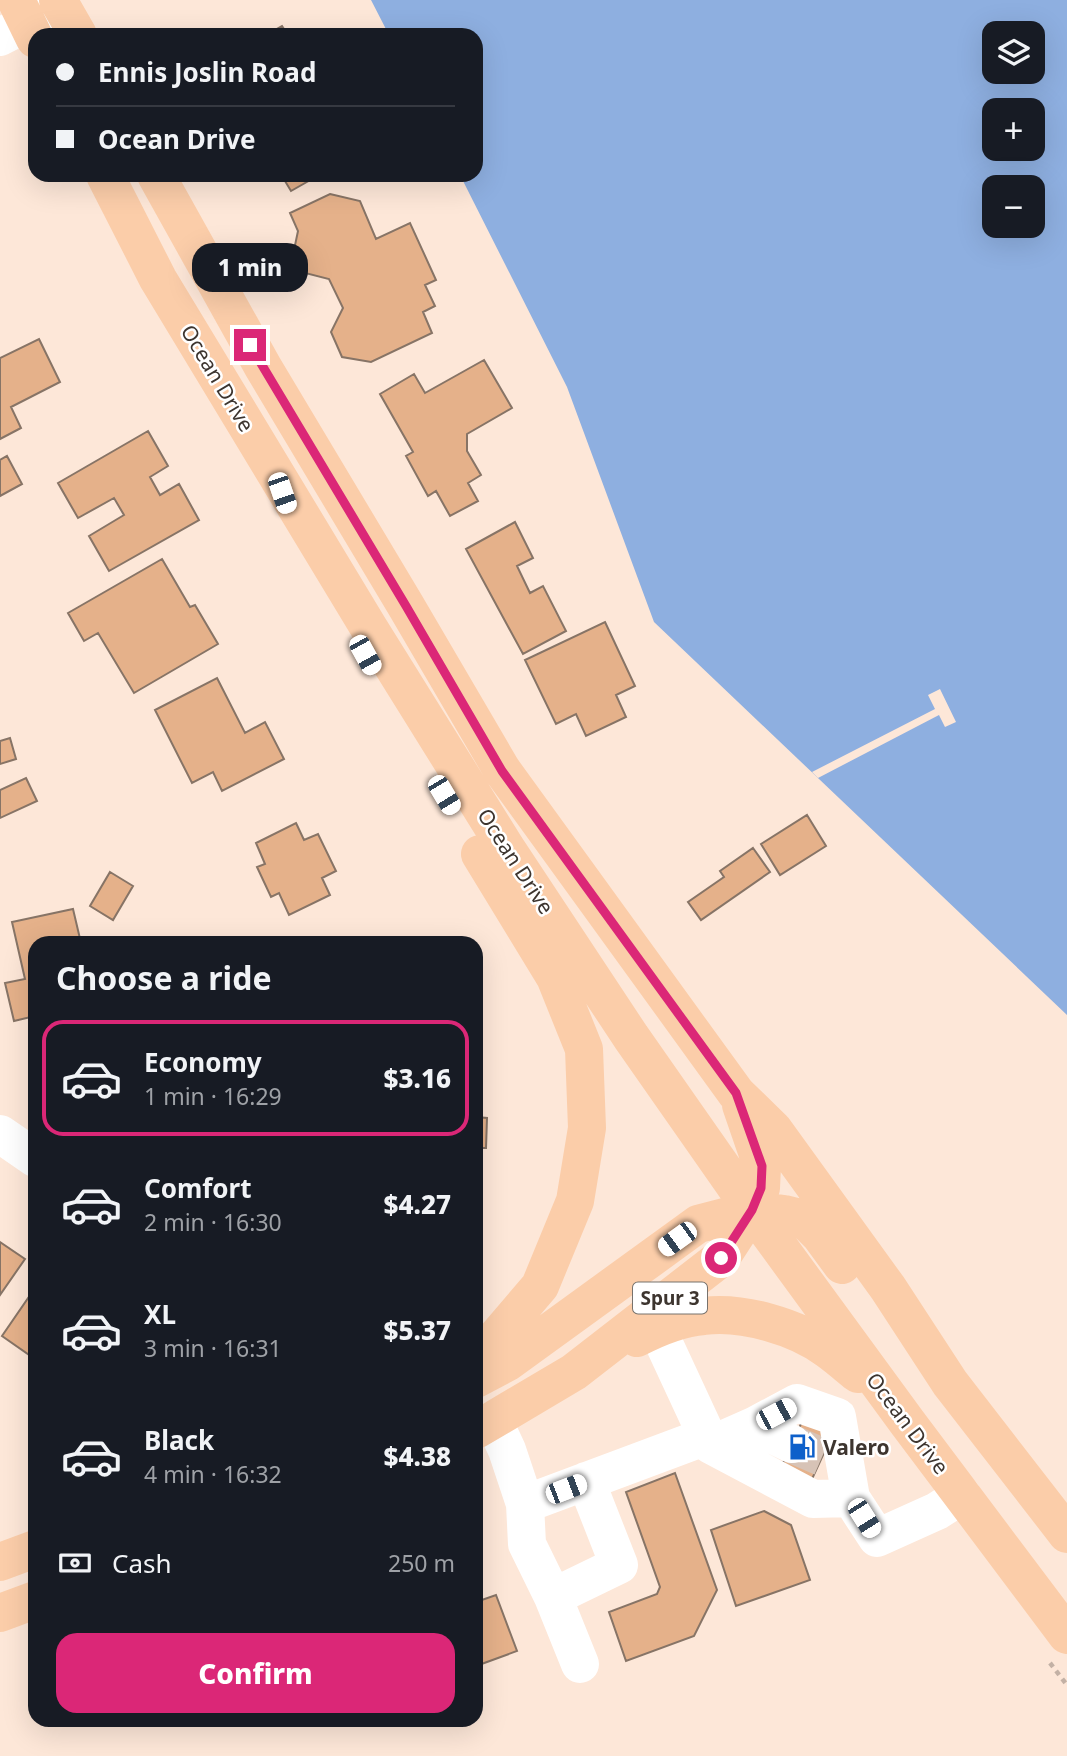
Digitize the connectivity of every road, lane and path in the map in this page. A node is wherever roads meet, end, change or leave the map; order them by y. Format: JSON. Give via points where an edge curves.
{"nodes":[{"id":1,"x":66,"y":13,"type":"edge"},
{"id":2,"x":19,"y":25,"type":"edge"},
{"id":3,"x":109,"y":182,"type":"edge"},
{"id":4,"x":160,"y":182,"type":"edge"},
{"id":5,"x":201,"y":257,"type":"junction"},
{"id":6,"x":158,"y":279,"type":"junction"},
{"id":7,"x":262,"y":367,"type":"junction"},
{"id":8,"x":225,"y":390,"type":"junction"},
{"id":9,"x":276,"y":474,"type":"junction"},
{"id":10,"x":406,"y":606,"type":"junction"},
{"id":11,"x":369,"y":628,"type":"junction"},
{"id":12,"x":736,"y":1093,"type":"junction"},
{"id":13,"x":0,"y":1134,"type":"edge"},
{"id":14,"x":28,"y":1153,"type":"edge"},
{"id":15,"x":752,"y":1210,"type":"junction"},
{"id":16,"x":658,"y":1328,"type":"junction"},
{"id":17,"x":483,"y":1353,"type":"edge"},
{"id":18,"x":574,"y":1372,"type":"junction"},
{"id":19,"x":483,"y":1375,"type":"edge"},
{"id":20,"x":950,"y":1383,"type":"junction"},
{"id":21,"x":907,"y":1422,"type":"junction"},
{"id":22,"x":484,"y":1425,"type":"edge"},
{"id":23,"x":754,"y":1426,"type":"junction"},
{"id":24,"x":709,"y":1440,"type":"junction"},
{"id":25,"x":828,"y":1466,"type":"junction"},
{"id":26,"x":586,"y":1481,"type":"junction"},
{"id":27,"x":1032,"y":1490,"type":"junction"},
{"id":28,"x":962,"y":1495,"type":"junction"},
{"id":29,"x":525,"y":1504,"type":"junction"},
{"id":30,"x":985,"y":1526,"type":"junction"},
{"id":31,"x":1067,"y":1534,"type":"edge"},
{"id":32,"x":28,"y":1552,"type":"edge"},
{"id":33,"x":0,"y":1562,"type":"edge"},
{"id":34,"x":553,"y":1597,"type":"junction"},
{"id":35,"x":28,"y":1603,"type":"edge"},
{"id":36,"x":0,"y":1613,"type":"edge"},
{"id":37,"x":1067,"y":1634,"type":"edge"},
{"id":38,"x":580,"y":1664,"type":"dead end"}],
"edges":[{"from":1,"to":2,"type":"street"},
{"from":3,"to":6,"type":"main road","name":"Ocean Drive"},
{"from":4,"to":5,"type":"main road","name":"Ocean Drive"},
{"from":5,"to":6,"type":"main road"},
{"from":5,"to":7,"type":"main road","name":"Ocean Drive"},
{"from":6,"to":8,"type":"main road","name":"Ocean Drive"},
{"from":7,"to":8,"type":"main road"},
{"from":7,"to":10,"type":"main road","name":"Ocean Drive"},
{"from":8,"to":9,"type":"main road","name":"Ocean Drive"},
{"from":9,"to":11,"type":"main road","name":"Ocean Drive"},
{"from":9,"to":17,"type":"main road","via":[[295,530],[430,772],[555,977],[584,1049],[587,1128],[575,1201],[540,1286]]},
{"from":10,"to":11,"type":"main road"},
{"from":10,"to":12,"type":"main road","name":"Ocean Drive","via":[[502,771]]},
{"from":11,"to":15,"type":"main road","name":"Ocean Drive","via":[[506,848]]},
{"from":12,"to":15,"type":"main road","name":"Ocean Drive","via":[[762,1166],[761,1188]]},
{"from":12,"to":20,"type":"main road","name":"Ocean Drive","via":[[773,1129]]},
{"from":13,"to":14,"type":"street"},
{"from":15,"to":18,"type":"main road","number":"Spur 3","via":[[721,1258]]},
{"from":15,"to":19,"type":"main road","number":"Spur 3","via":[[698,1224],[508,1362]]},
{"from":15,"to":20,"type":"main road","name":"Ocean Drive","number":"Spur 3","via":[[804,1219],[871,1302]]},
{"from":15,"to":21,"type":"main road","name":"Ocean Drive"},
{"from":16,"to":18,"type":"main road"},
{"from":16,"to":21,"type":"main road","via":[[706,1315],[725,1315],[792,1330],[827,1349]]},
{"from":16,"to":24,"type":"street"},
{"from":18,"to":22,"type":"main road","number":"Spur 3"},
{"from":20,"to":27,"type":"main road","name":"Ocean Drive","number":"Spur 3"},
{"from":21,"to":28,"type":"main road","name":"Ocean Drive"},
{"from":22,"to":29,"type":"street","via":[[507,1450]]},
{"from":23,"to":24,"type":"street"},
{"from":23,"to":25,"type":"street"},
{"from":23,"to":25,"type":"street","via":[[797,1403],[837,1417]]},
{"from":24,"to":25,"type":"street","via":[[813,1499]]},
{"from":24,"to":26,"type":"street"},
{"from":25,"to":28,"type":"street","via":[[877,1538]]},
{"from":26,"to":29,"type":"street"},
{"from":26,"to":34,"type":"street","via":[[619,1565]]},
{"from":27,"to":30,"type":"main road"},
{"from":27,"to":31,"type":"main road","name":"Ocean Drive","number":"Spur 3"},
{"from":28,"to":30,"type":"main road","name":"Ocean Drive"},
{"from":29,"to":34,"type":"street","via":[[527,1544]]},
{"from":30,"to":37,"type":"main road","name":"Ocean Drive"},
{"from":32,"to":33,"type":"main road"},
{"from":34,"to":38,"type":"street"},
{"from":35,"to":36,"type":"main road"}]}
